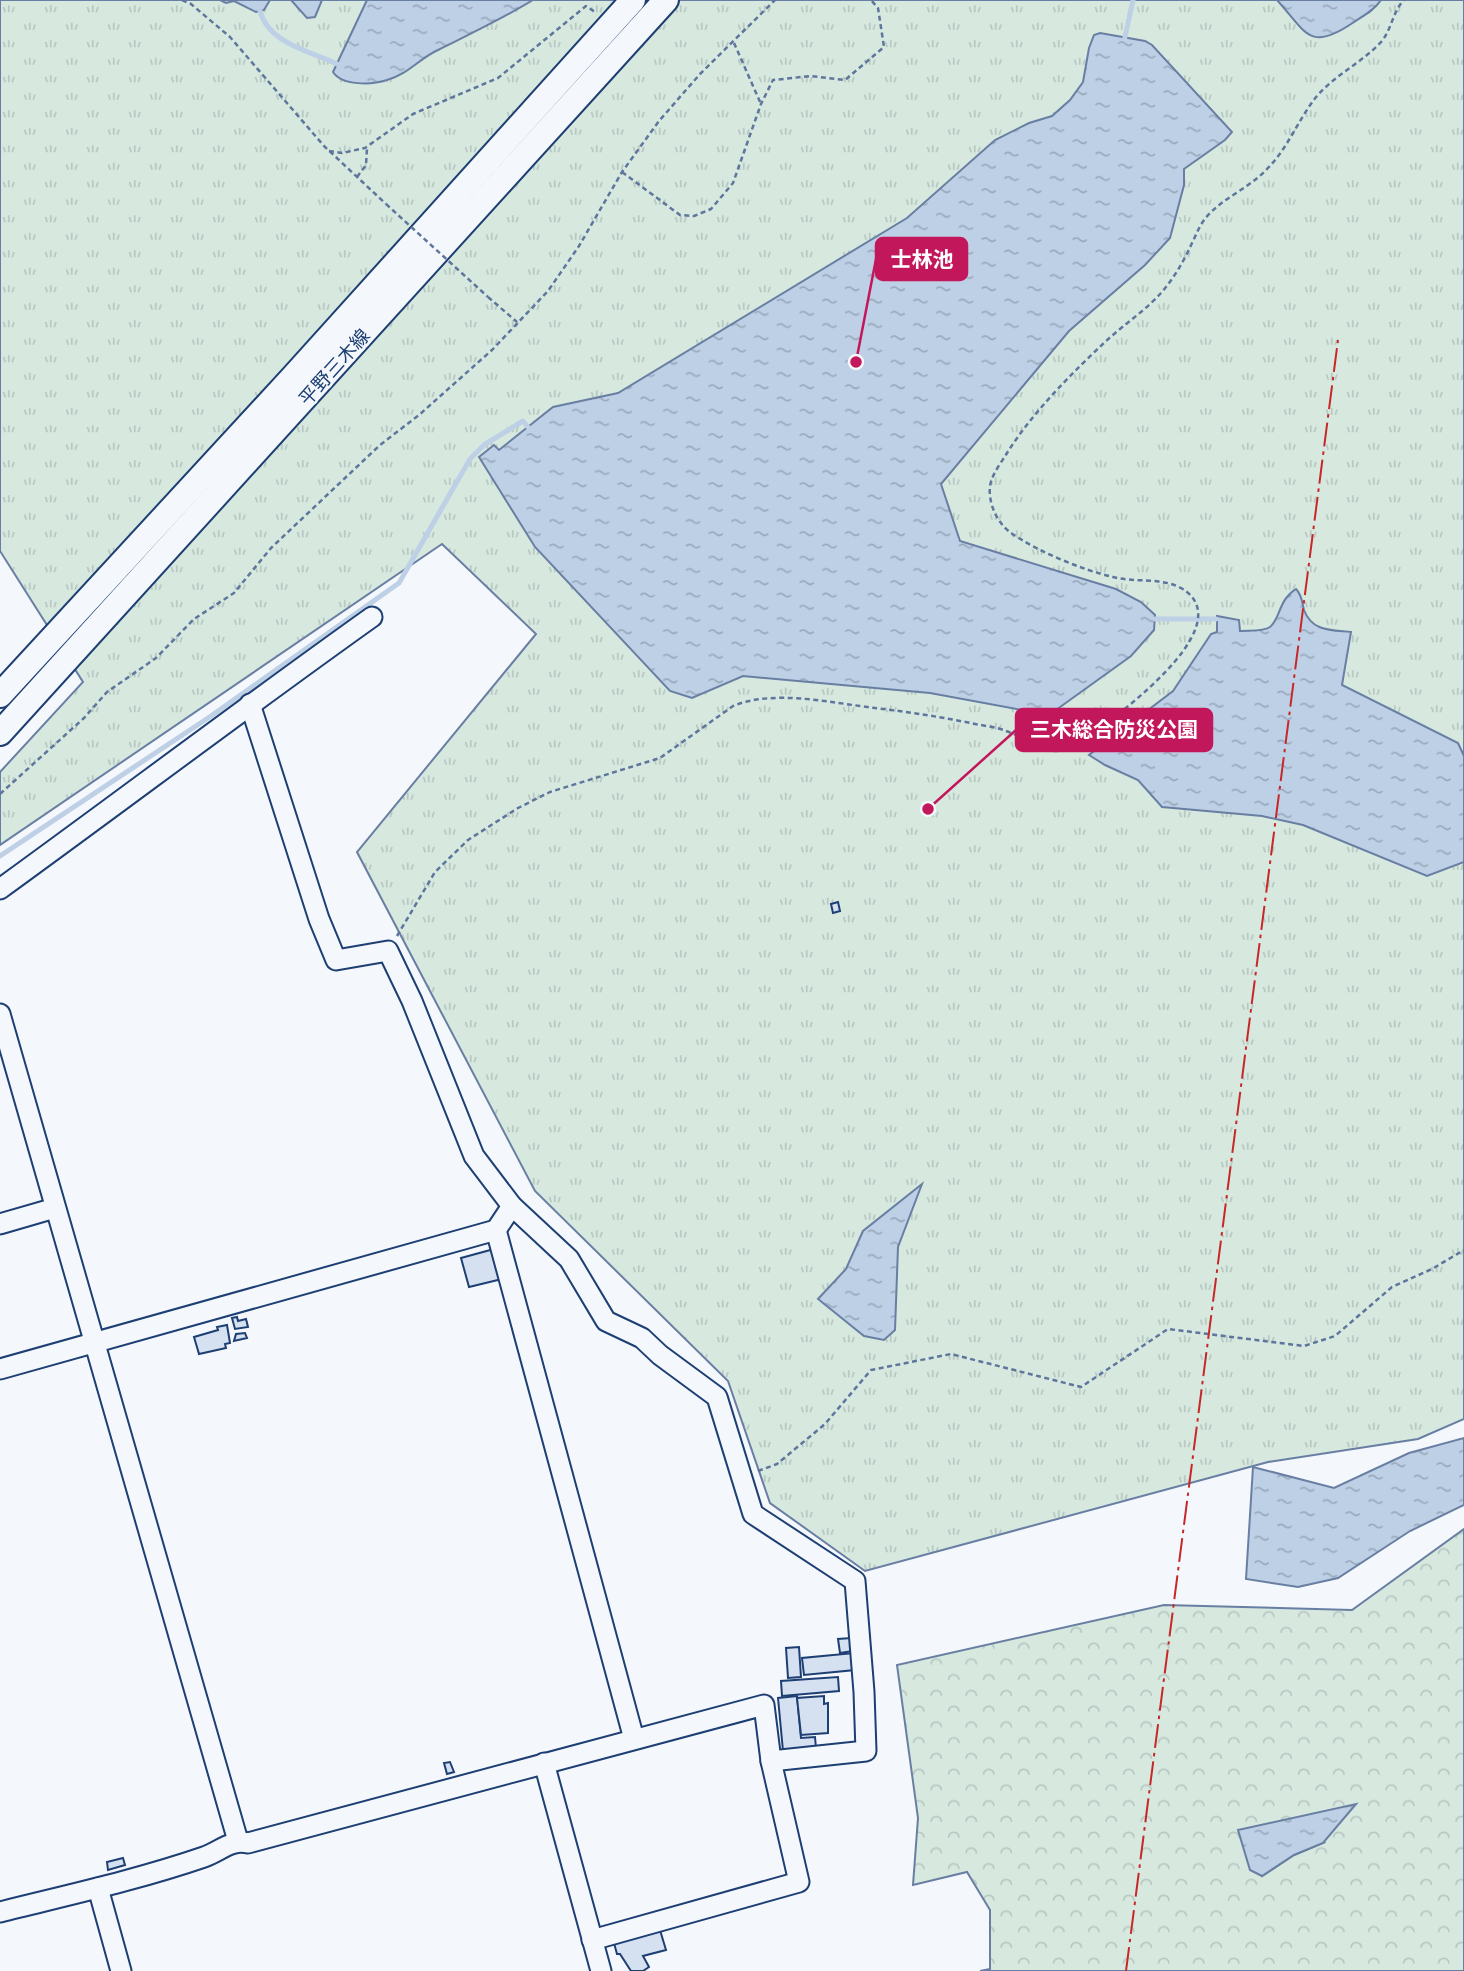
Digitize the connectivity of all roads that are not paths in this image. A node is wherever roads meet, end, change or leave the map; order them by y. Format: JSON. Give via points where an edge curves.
{"nodes":[{"id":1,"x":634,"y":0,"type":"edge"},
{"id":2,"x":666,"y":0,"type":"edge"},
{"id":3,"x":372,"y":617,"type":"dead end"},
{"id":4,"x":0,"y":695,"type":"edge"},
{"id":5,"x":250,"y":704,"type":"junction"},
{"id":6,"x":0,"y":733,"type":"edge"},
{"id":7,"x":0,"y":889,"type":"edge"},
{"id":8,"x":0,"y":1014,"type":"edge"},
{"id":9,"x":512,"y":1206,"type":"junction"},
{"id":10,"x":55,"y":1208,"type":"junction"},
{"id":11,"x":0,"y":1224,"type":"edge"},
{"id":12,"x":496,"y":1230,"type":"junction"},
{"id":13,"x":94,"y":1343,"type":"junction"},
{"id":14,"x":0,"y":1369,"type":"edge"},
{"id":15,"x":634,"y":1739,"type":"junction"},
{"id":16,"x":771,"y":1761,"type":"junction"},
{"id":17,"x":544,"y":1763,"type":"junction"},
{"id":18,"x":238,"y":1841,"type":"junction"},
{"id":19,"x":98,"y":1888,"type":"junction"},
{"id":20,"x":0,"y":1912,"type":"edge"},
{"id":21,"x":592,"y":1940,"type":"junction"},
{"id":22,"x":121,"y":1971,"type":"edge"},
{"id":23,"x":601,"y":1971,"type":"edge"}],
"edges":[{"from":1,"to":4,"type":"main road","name":"平野三木線"},
{"from":2,"to":6,"type":"main road","name":"平野三木線"},
{"from":3,"to":5,"type":"street"},
{"from":5,"to":7,"type":"street"},
{"from":5,"to":9,"type":"street","via":[[318,919],[336,960],[388,951],[474,1156]]},
{"from":8,"to":10,"type":"street"},
{"from":9,"to":12,"type":"street"},
{"from":9,"to":16,"type":"street","via":[[569,1259],[606,1321],[642,1338],[717,1397],[753,1514],[855,1581],[866,1751]]},
{"from":10,"to":11,"type":"street"},
{"from":10,"to":13,"type":"street"},
{"from":12,"to":13,"type":"street"},
{"from":12,"to":15,"type":"street"},
{"from":13,"to":14,"type":"street"},
{"from":13,"to":18,"type":"street"},
{"from":15,"to":16,"type":"street","via":[[764,1705]]},
{"from":15,"to":17,"type":"street"},
{"from":16,"to":21,"type":"street","via":[[799,1882]]},
{"from":17,"to":18,"type":"street","via":[[248,1843]]},
{"from":17,"to":21,"type":"street"},
{"from":18,"to":19,"type":"street","via":[[206,1857]]},
{"from":19,"to":20,"type":"street"},
{"from":19,"to":22,"type":"street"},
{"from":21,"to":23,"type":"street"}]}
